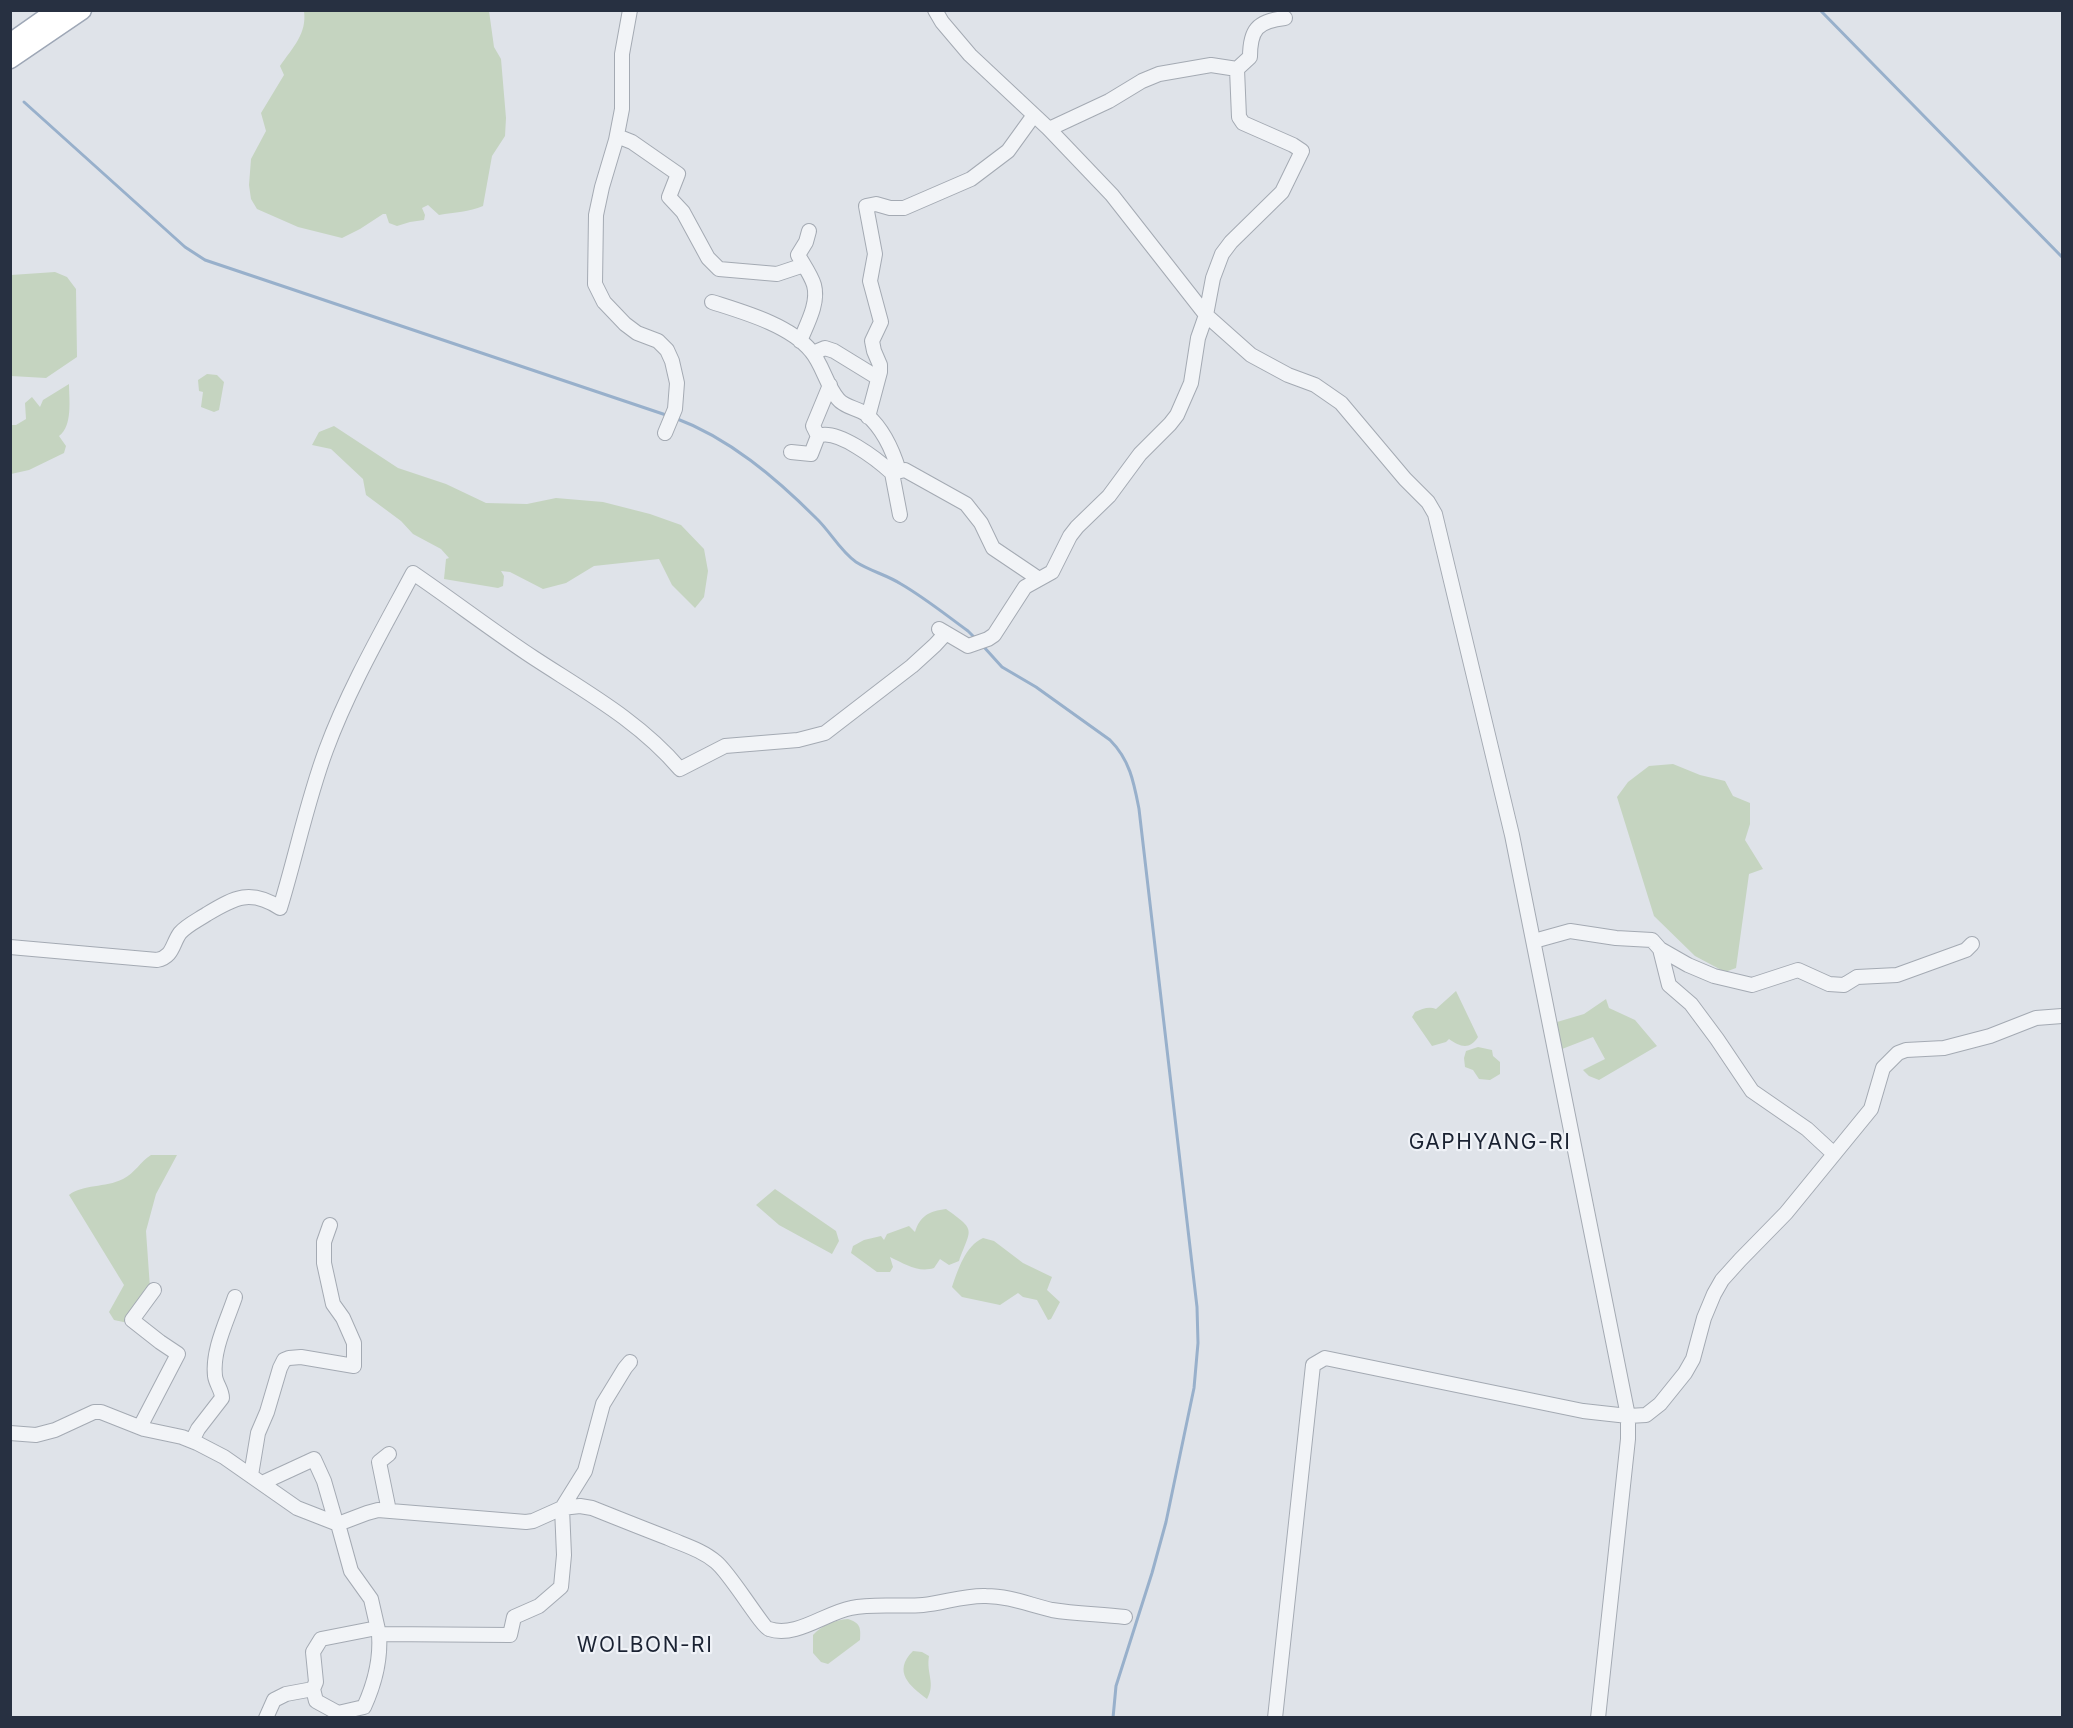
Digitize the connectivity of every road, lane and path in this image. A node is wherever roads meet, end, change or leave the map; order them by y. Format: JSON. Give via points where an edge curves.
{"nodes":[{"id":1,"x":57,"y":10,"type":"edge"},
{"id":2,"x":82,"y":10,"type":"edge"},
{"id":3,"x":630,"y":10,"type":"edge"},
{"id":4,"x":935,"y":10,"type":"edge"},
{"id":5,"x":1285,"y":18,"type":"dead end"},
{"id":6,"x":10,"y":43,"type":"edge"},
{"id":7,"x":10,"y":59,"type":"edge"},
{"id":8,"x":1237,"y":69,"type":"junction"},
{"id":9,"x":1034,"y":115,"type":"junction"},
{"id":10,"x":1049,"y":129,"type":"junction"},
{"id":11,"x":617,"y":136,"type":"junction"},
{"id":12,"x":809,"y":231,"type":"dead end"},
{"id":13,"x":804,"y":265,"type":"junction"},
{"id":14,"x":712,"y":302,"type":"dead end"},
{"id":15,"x":1206,"y":315,"type":"junction"},
{"id":16,"x":800,"y":341,"type":"junction"},
{"id":17,"x":813,"y":353,"type":"junction"},
{"id":18,"x":878,"y":378,"type":"junction"},
{"id":19,"x":830,"y":385,"type":"junction"},
{"id":20,"x":868,"y":417,"type":"junction"},
{"id":21,"x":666,"y":430,"type":"dead end"},
{"id":22,"x":818,"y":436,"type":"junction"},
{"id":23,"x":791,"y":452,"type":"dead end"},
{"id":24,"x":895,"y":472,"type":"junction"},
{"id":25,"x":900,"y":515,"type":"dead end"},
{"id":26,"x":1039,"y":579,"type":"junction"},
{"id":27,"x":1534,"y":941,"type":"junction"},
{"id":28,"x":1972,"y":944,"type":"dead end"},
{"id":29,"x":10,"y":947,"type":"edge"},
{"id":30,"x":1660,"y":949,"type":"junction"},
{"id":31,"x":2062,"y":1016,"type":"edge"},
{"id":32,"x":1834,"y":1154,"type":"junction"},
{"id":33,"x":330,"y":1225,"type":"dead end"},
{"id":34,"x":154,"y":1290,"type":"dead end"},
{"id":35,"x":235,"y":1297,"type":"dead end"},
{"id":36,"x":630,"y":1362,"type":"dead end"},
{"id":37,"x":1628,"y":1416,"type":"junction"},
{"id":38,"x":140,"y":1427,"type":"junction"},
{"id":39,"x":10,"y":1433,"type":"edge"},
{"id":40,"x":192,"y":1441,"type":"junction"},
{"id":41,"x":389,"y":1454,"type":"dead end"},
{"id":42,"x":256,"y":1479,"type":"junction"},
{"id":43,"x":562,"y":1508,"type":"junction"},
{"id":44,"x":389,"y":1511,"type":"junction"},
{"id":45,"x":336,"y":1523,"type":"junction"},
{"id":46,"x":1125,"y":1617,"type":"dead end"},
{"id":47,"x":378,"y":1631,"type":"junction"},
{"id":48,"x":313,"y":1689,"type":"junction"},
{"id":49,"x":266,"y":1718,"type":"edge"},
{"id":50,"x":1275,"y":1718,"type":"edge"},
{"id":51,"x":1598,"y":1718,"type":"edge"}],
"edges":[{"from":1,"to":6,"type":"main road"},
{"from":2,"to":7,"type":"main road"},
{"from":3,"to":11,"type":"street","via":[[622,54],[623,101]]},
{"from":4,"to":9,"type":"street","via":[[970,55]]},
{"from":5,"to":8,"type":"street","via":[[1269,20],[1254,31],[1250,57]]},
{"from":8,"to":10,"type":"street","via":[[1211,65],[1159,74]]},
{"from":8,"to":15,"type":"street","via":[[1240,120],[1302,152],[1282,192],[1227,247],[1213,278]]},
{"from":9,"to":10,"type":"street"},
{"from":9,"to":18,"type":"street","via":[[1008,151],[971,179],[904,208],[866,206],[874,254],[870,281],[881,322],[873,341],[880,365]]},
{"from":10,"to":15,"type":"street","via":[[1127,213]]},
{"from":11,"to":13,"type":"street","via":[[678,174],[669,197],[683,212],[708,258],[719,268],[777,274]]},
{"from":11,"to":21,"type":"street","via":[[596,215],[595,284],[604,302],[628,327],[658,341],[667,350],[677,383],[675,409]]},
{"from":12,"to":13,"type":"street","via":[[798,255]]},
{"from":13,"to":16,"type":"street","via":[[815,293]]},
{"from":14,"to":16,"type":"street","via":[[763,321]]},
{"from":15,"to":26,"type":"street","via":[[1191,383],[1177,415],[1140,454],[1109,496],[1077,527],[1052,572]]},
{"from":15,"to":27,"type":"street","via":[[1251,355],[1315,385],[1341,403],[1435,514],[1508,815]]},
{"from":16,"to":17,"type":"street"},
{"from":17,"to":18,"type":"street","via":[[825,348],[834,351]]},
{"from":17,"to":19,"type":"street"},
{"from":18,"to":20,"type":"street"},
{"from":19,"to":20,"type":"street","via":[[842,403]]},
{"from":19,"to":22,"type":"street","via":[[813,426]]},
{"from":20,"to":24,"type":"street","via":[[890,447]]},
{"from":22,"to":23,"type":"street","via":[[811,454]]},
{"from":22,"to":24,"type":"street","via":[[849,442]]},
{"from":24,"to":25,"type":"street"},
{"from":24,"to":26,"type":"street","via":[[904,470],[966,504],[993,548]]},
{"from":26,"to":29,"type":"street","via":[[1025,587],[1000,628],[988,639],[965,645],[942,631],[935,645],[912,666],[825,732],[798,740],[726,746],[680,769],[618,711],[413,573],[335,727],[280,908],[260,898],[229,900],[188,926],[164,959]]},
{"from":27,"to":30,"type":"street","via":[[1570,931],[1652,940]]},
{"from":27,"to":37,"type":"street"},
{"from":28,"to":30,"type":"street","via":[[1966,950],[1897,975],[1857,977],[1844,985],[1829,984],[1798,970],[1752,985],[1714,976]]},
{"from":30,"to":32,"type":"street","via":[[1669,985],[1718,1039],[1752,1090],[1807,1129]]},
{"from":31,"to":32,"type":"street","via":[[2036,1018],[1944,1048],[1898,1053],[1883,1068],[1871,1109]]},
{"from":32,"to":37,"type":"street","via":[[1786,1214],[1722,1280],[1704,1318],[1693,1359],[1673,1390],[1646,1415]]},
{"from":33,"to":42,"type":"street","via":[[324,1242],[324,1263],[333,1304],[354,1343],[354,1366],[301,1357],[284,1360],[258,1433]]},
{"from":34,"to":38,"type":"street","via":[[132,1320],[178,1354]]},
{"from":35,"to":40,"type":"street","via":[[215,1366],[222,1398]]},
{"from":36,"to":43,"type":"street","via":[[603,1404],[585,1471]]},
{"from":37,"to":50,"type":"street","via":[[1583,1411],[1325,1358],[1313,1365]]},
{"from":37,"to":51,"type":"street"},
{"from":38,"to":39,"type":"street","via":[[94,1412],[36,1435]]},
{"from":38,"to":40,"type":"street"},
{"from":40,"to":42,"type":"street"},
{"from":41,"to":44,"type":"street","via":[[379,1462]]},
{"from":42,"to":45,"type":"street","via":[[297,1508]]},
{"from":42,"to":45,"type":"street","via":[[314,1459]]},
{"from":43,"to":44,"type":"street","via":[[526,1522]]},
{"from":43,"to":46,"type":"street","via":[[592,1508],[699,1551],[717,1562],[752,1606],[760,1623],[771,1630],[802,1627],[866,1605],[925,1605],[979,1596],[1054,1610]]},
{"from":43,"to":47,"type":"street","via":[[561,1587],[538,1606],[514,1617],[510,1635]]},
{"from":44,"to":45,"type":"street"},
{"from":45,"to":47,"type":"street","via":[[351,1571],[371,1599]]},
{"from":47,"to":48,"type":"street","via":[[321,1639],[314,1652]]},
{"from":47,"to":48,"type":"street","via":[[381,1652],[364,1707],[338,1713],[316,1701]]},
{"from":48,"to":49,"type":"street","via":[[274,1700]]}]}
